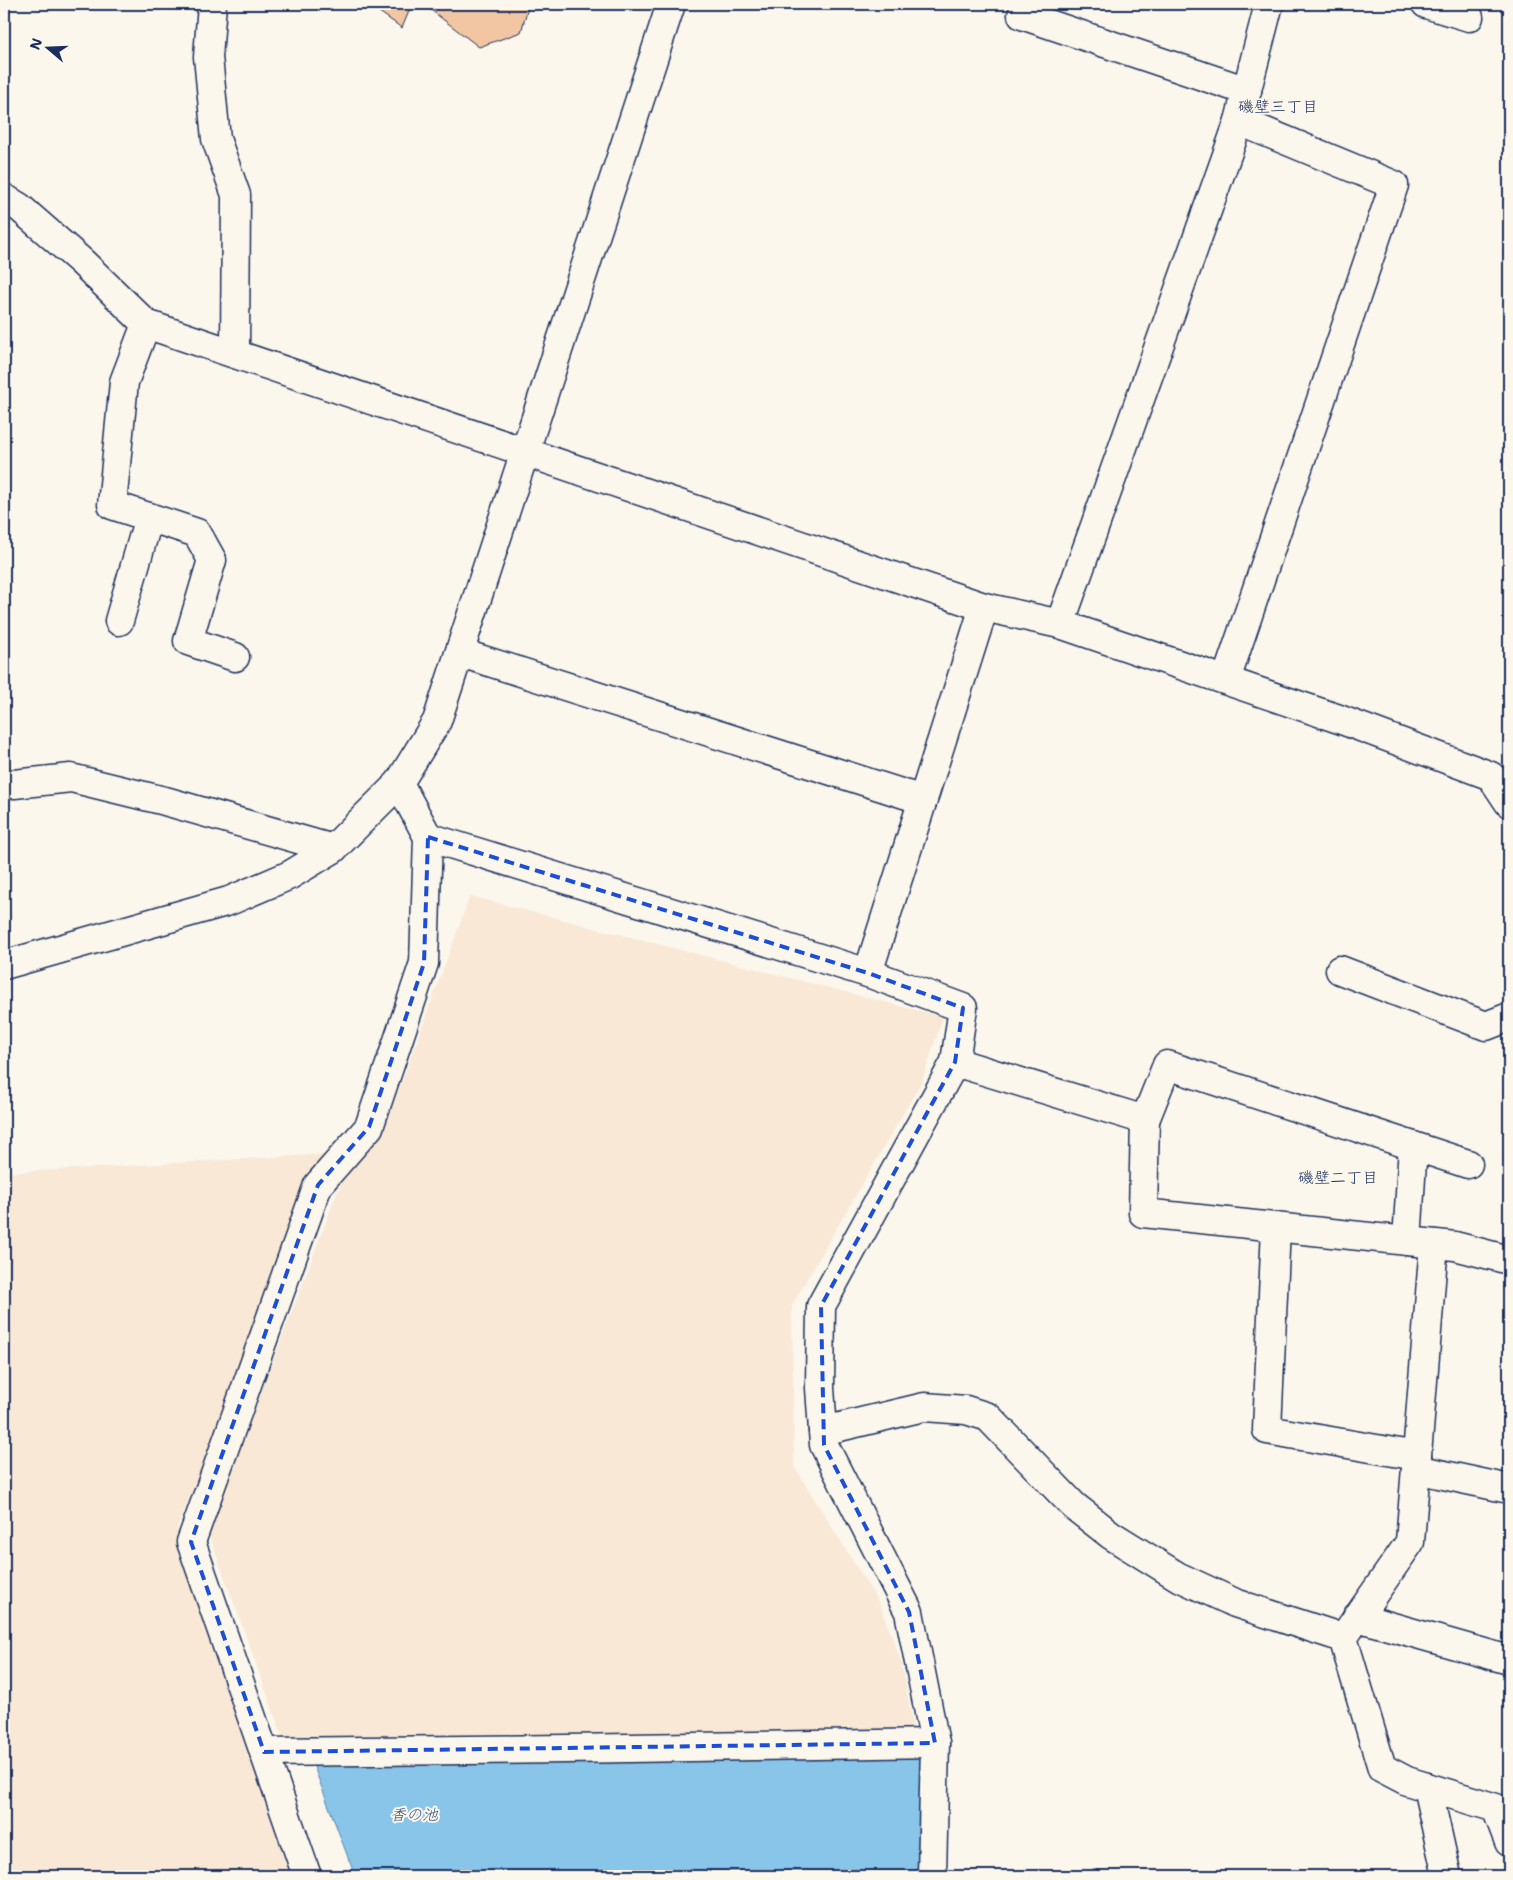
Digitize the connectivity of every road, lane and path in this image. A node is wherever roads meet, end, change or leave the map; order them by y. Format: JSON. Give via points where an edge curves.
{"nodes":[{"id":1,"x":212,"y":4,"type":"edge"},
{"id":2,"x":671,"y":4,"type":"edge"},
{"id":3,"x":1270,"y":4,"type":"edge"},
{"id":4,"x":1426,"y":4,"type":"edge"},
{"id":5,"x":1022,"y":15,"type":"dead end"},
{"id":6,"x":1469,"y":17,"type":"dead end"},
{"id":7,"x":1247,"y":91,"type":"junction"},
{"id":8,"x":1239,"y":121,"type":"junction"},
{"id":9,"x":4,"y":198,"type":"edge"},
{"id":10,"x":146,"y":324,"type":"junction"},
{"id":11,"x":235,"y":353,"type":"junction"},
{"id":12,"x":526,"y":451,"type":"junction"},
{"id":13,"x":148,"y":517,"type":"junction"},
{"id":14,"x":984,"y":607,"type":"junction"},
{"id":15,"x":119,"y":621,"type":"dead end"},
{"id":16,"x":1060,"y":624,"type":"junction"},
{"id":17,"x":461,"y":653,"type":"junction"},
{"id":18,"x":235,"y":656,"type":"dead end"},
{"id":19,"x":1226,"y":680,"type":"junction"},
{"id":20,"x":4,"y":783,"type":"edge"},
{"id":21,"x":399,"y":783,"type":"junction"},
{"id":22,"x":923,"y":800,"type":"junction"},
{"id":23,"x":1509,"y":803,"type":"edge"},
{"id":24,"x":428,"y":837,"type":"junction"},
{"id":25,"x":333,"y":849,"type":"junction"},
{"id":26,"x":4,"y":965,"type":"edge"},
{"id":27,"x":1340,"y":970,"type":"dead end"},
{"id":28,"x":868,"y":973,"type":"junction"},
{"id":29,"x":1509,"y":1017,"type":"edge"},
{"id":30,"x":956,"y":1062,"type":"junction"},
{"id":31,"x":1145,"y":1120,"type":"junction"},
{"id":32,"x":1414,"y":1146,"type":"junction"},
{"id":33,"x":1468,"y":1164,"type":"dead end"},
{"id":34,"x":1276,"y":1227,"type":"junction"},
{"id":35,"x":1407,"y":1241,"type":"junction"},
{"id":36,"x":1434,"y":1244,"type":"junction"},
{"id":37,"x":1509,"y":1260,"type":"edge"},
{"id":38,"x":823,"y":1431,"type":"junction"},
{"id":39,"x":1417,"y":1462,"type":"junction"},
{"id":40,"x":1509,"y":1489,"type":"edge"},
{"id":41,"x":1350,"y":1628,"type":"junction"},
{"id":42,"x":1509,"y":1660,"type":"edge"},
{"id":43,"x":935,"y":1743,"type":"junction"},
{"id":44,"x":264,"y":1752,"type":"junction"},
{"id":45,"x":1427,"y":1787,"type":"junction"},
{"id":46,"x":1509,"y":1842,"type":"edge"},
{"id":47,"x":307,"y":1876,"type":"edge"},
{"id":48,"x":932,"y":1876,"type":"edge"},
{"id":49,"x":1447,"y":1876,"type":"edge"}],
"edges":[{"from":1,"to":11,"type":"street","via":[[208,57],[216,139],[236,195]]},
{"from":2,"to":12,"type":"street"},
{"from":3,"to":7,"type":"street"},
{"from":4,"to":6,"type":"street"},
{"from":5,"to":7,"type":"street"},
{"from":7,"to":8,"type":"street"},
{"from":8,"to":16,"type":"street"},
{"from":8,"to":19,"type":"street","via":[[1394,185]]},
{"from":9,"to":10,"type":"street","via":[[19,207],[82,262]]},
{"from":10,"to":11,"type":"street"},
{"from":10,"to":13,"type":"street","via":[[124,382],[112,505]]},
{"from":11,"to":12,"type":"street"},
{"from":12,"to":14,"type":"street"},
{"from":12,"to":17,"type":"street"},
{"from":13,"to":15,"type":"street"},
{"from":13,"to":18,"type":"street","via":[[196,533],[212,560],[188,641]]},
{"from":14,"to":16,"type":"street"},
{"from":14,"to":22,"type":"street"},
{"from":16,"to":19,"type":"street"},
{"from":17,"to":21,"type":"street","via":[[437,721]]},
{"from":17,"to":22,"type":"street"},
{"from":19,"to":23,"type":"street","via":[[1491,776]]},
{"from":20,"to":25,"type":"street","via":[[72,778],[165,800]]},
{"from":21,"to":24,"type":"street"},
{"from":21,"to":25,"type":"street"},
{"from":22,"to":28,"type":"street"},
{"from":24,"to":28,"type":"street"},
{"from":24,"to":44,"type":"street","via":[[424,964],[421,973],[369,1127],[318,1185],[192,1542]]},
{"from":25,"to":26,"type":"street","via":[[290,875],[229,901]]},
{"from":27,"to":29,"type":"street","via":[[1486,1026]]},
{"from":28,"to":30,"type":"street","via":[[963,1008]]},
{"from":30,"to":31,"type":"street"},
{"from":30,"to":38,"type":"street","via":[[821,1306]]},
{"from":31,"to":32,"type":"street","via":[[1167,1066]]},
{"from":31,"to":34,"type":"street","via":[[1143,1213]]},
{"from":32,"to":33,"type":"street"},
{"from":32,"to":35,"type":"street"},
{"from":34,"to":35,"type":"street"},
{"from":34,"to":39,"type":"street","via":[[1267,1430]]},
{"from":35,"to":36,"type":"street"},
{"from":36,"to":37,"type":"street"},
{"from":36,"to":39,"type":"street"},
{"from":38,"to":41,"type":"street","via":[[924,1407],[966,1410],[988,1417],[1074,1506],[1111,1536],[1177,1576],[1235,1603]]},
{"from":38,"to":43,"type":"street","via":[[824,1444],[909,1612]]},
{"from":39,"to":40,"type":"street"},
{"from":39,"to":41,"type":"street","via":[[1410,1542]]},
{"from":41,"to":42,"type":"street"},
{"from":41,"to":45,"type":"street","via":[[1382,1768],[1406,1781]]},
{"from":43,"to":44,"type":"street"},
{"from":43,"to":48,"type":"street"},
{"from":44,"to":47,"type":"street"},
{"from":45,"to":46,"type":"street","via":[[1496,1808]]},
{"from":45,"to":49,"type":"street"}]}
